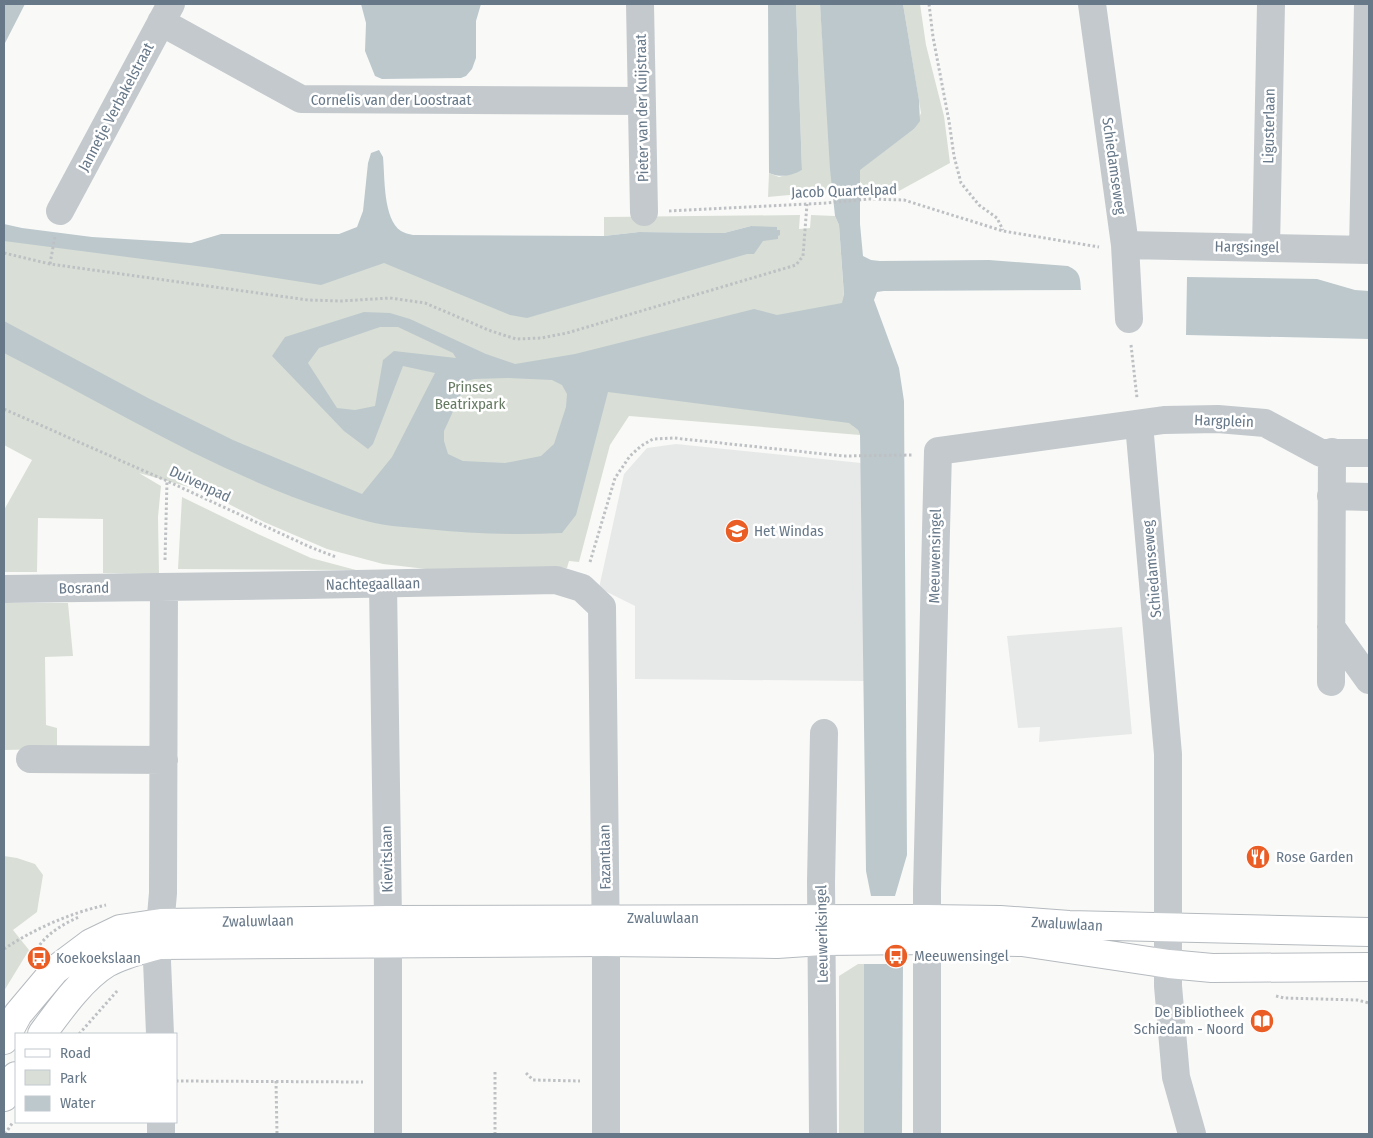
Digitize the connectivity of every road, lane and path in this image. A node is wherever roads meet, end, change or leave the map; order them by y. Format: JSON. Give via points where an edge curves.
{"nodes":[{"id":1,"x":640,"y":4,"type":"edge"},
{"id":2,"x":928,"y":4,"type":"edge"},
{"id":3,"x":1092,"y":4,"type":"edge"},
{"id":4,"x":1271,"y":4,"type":"edge"},
{"id":5,"x":1368,"y":4,"type":"edge"},
{"id":6,"x":166,"y":13,"type":"edge"},
{"id":7,"x":1368,"y":70,"type":"edge"},
{"id":8,"x":641,"y":102,"type":"junction"},
{"id":9,"x":807,"y":204,"type":"junction"},
{"id":10,"x":644,"y":212,"type":"joint"},
{"id":11,"x":58,"y":219,"type":"joint"},
{"id":12,"x":1003,"y":231,"type":"junction"},
{"id":13,"x":1112,"y":246,"type":"junction"},
{"id":14,"x":1266,"y":248,"type":"junction"},
{"id":15,"x":1366,"y":250,"type":"edge"},
{"id":16,"x":4,"y":254,"type":"edge"},
{"id":17,"x":50,"y":264,"type":"junction"},
{"id":18,"x":1129,"y":319,"type":"joint"},
{"id":19,"x":4,"y":409,"type":"edge"},
{"id":20,"x":1139,"y":424,"type":"junction"},
{"id":21,"x":1332,"y":452,"type":"junction"},
{"id":22,"x":1369,"y":453,"type":"edge"},
{"id":23,"x":918,"y":455,"type":"dead end"},
{"id":24,"x":167,"y":481,"type":"junction"},
{"id":25,"x":1331,"y":496,"type":"junction"},
{"id":26,"x":1369,"y":496,"type":"edge"},
{"id":27,"x":344,"y":560,"type":"dead end"},
{"id":28,"x":383,"y":584,"type":"junction"},
{"id":29,"x":164,"y":587,"type":"junction"},
{"id":30,"x":582,"y":588,"type":"junction"},
{"id":31,"x":4,"y":589,"type":"edge"},
{"id":32,"x":1331,"y":627,"type":"junction"},
{"id":33,"x":1369,"y":680,"type":"edge"},
{"id":34,"x":1331,"y":682,"type":"dead end"},
{"id":35,"x":824,"y":734,"type":"dead end"},
{"id":36,"x":30,"y":759,"type":"dead end"},
{"id":37,"x":164,"y":760,"type":"junction"},
{"id":38,"x":110,"y":904,"type":"dead end"},
{"id":39,"x":1169,"y":926,"type":"junction"},
{"id":40,"x":822,"y":929,"type":"junction"},
{"id":41,"x":927,"y":929,"type":"junction"},
{"id":42,"x":605,"y":930,"type":"junction"},
{"id":43,"x":388,"y":932,"type":"junction"},
{"id":44,"x":1369,"y":932,"type":"edge"},
{"id":45,"x":160,"y":934,"type":"junction"},
{"id":46,"x":4,"y":949,"type":"edge"},
{"id":47,"x":1169,"y":964,"type":"junction"},
{"id":48,"x":1356,"y":967,"type":"edge"},
{"id":49,"x":1369,"y":979,"type":"edge"},
{"id":50,"x":43,"y":1033,"type":"edge"},
{"id":51,"x":160,"y":1033,"type":"edge"},
{"id":52,"x":4,"y":1040,"type":"edge"},
{"id":53,"x":495,"y":1072,"type":"dead end"},
{"id":54,"x":526,"y":1073,"type":"dead end"},
{"id":55,"x":15,"y":1078,"type":"edge"},
{"id":56,"x":178,"y":1081,"type":"edge"},
{"id":57,"x":276,"y":1081,"type":"junction"},
{"id":58,"x":388,"y":1081,"type":"junction"},
{"id":59,"x":606,"y":1081,"type":"junction"},
{"id":60,"x":4,"y":1097,"type":"edge"},
{"id":61,"x":15,"y":1118,"type":"edge"},
{"id":62,"x":5,"y":1134,"type":"edge"},
{"id":63,"x":277,"y":1134,"type":"edge"},
{"id":64,"x":388,"y":1134,"type":"edge"},
{"id":65,"x":495,"y":1134,"type":"edge"},
{"id":66,"x":606,"y":1134,"type":"edge"},
{"id":67,"x":823,"y":1134,"type":"edge"},
{"id":68,"x":927,"y":1134,"type":"edge"},
{"id":69,"x":1192,"y":1134,"type":"edge"}],
"edges":[{"from":1,"to":8,"type":"street","name":"Pieter van der Kuijstraat"},
{"from":2,"to":12,"type":"path","via":[[961,183],[979,205],[997,218]]},
{"from":3,"to":13,"type":"street","name":"Schiedamseweg"},
{"from":4,"to":14,"type":"street","name":"Ligusterlaan"},
{"from":5,"to":7,"type":"street"},
{"from":6,"to":8,"type":"street","name":"Cornelis van der Loostraat","via":[[301,99]]},
{"from":6,"to":11,"type":"street","name":"Jannetje Verbakelstraat"},
{"from":7,"to":15,"type":"street"},
{"from":8,"to":10,"type":"street","name":"Pieter van der Kuijstraat"},
{"from":9,"to":10,"type":"path","name":"Jacob Quartelpad"},
{"from":9,"to":12,"type":"path","name":"Jacob Quartelpad","via":[[904,200]]},
{"from":9,"to":17,"type":"path","via":[[802,256],[796,265],[541,338],[516,339],[425,303],[390,298],[308,300]]},
{"from":11,"to":17,"type":"path"},
{"from":12,"to":13,"type":"path","name":"Jacob Quartelpad"},
{"from":13,"to":14,"type":"street","name":"Hargsingel"},
{"from":13,"to":18,"type":"street","name":"Schiedamseweg"},
{"from":14,"to":15,"type":"street","name":"Hargsingel"},
{"from":16,"to":17,"type":"path"},
{"from":18,"to":20,"type":"path"},
{"from":19,"to":24,"type":"path","name":"Duivenpad"},
{"from":20,"to":21,"type":"street","name":"Hargplein","via":[[1164,420],[1265,423],[1321,453]]},
{"from":20,"to":39,"type":"street","name":"Schiedamseweg","via":[[1168,754]]},
{"from":20,"to":41,"type":"street","name":"Meeuwensingel","via":[[938,451]]},
{"from":21,"to":22,"type":"street","name":"Hargplein"},
{"from":21,"to":25,"type":"street"},
{"from":23,"to":30,"type":"path","via":[[843,456],[674,438],[654,439],[630,456],[615,478]]},
{"from":24,"to":27,"type":"path","name":"Duivenpad"},
{"from":24,"to":29,"type":"path"},
{"from":25,"to":26,"type":"street"},
{"from":25,"to":32,"type":"street"},
{"from":28,"to":29,"type":"street","name":"Nachtegaallaan"},
{"from":28,"to":30,"type":"street","name":"Nachtegaallaan","via":[[556,580]]},
{"from":28,"to":43,"type":"street","name":"Kievitslaan"},
{"from":29,"to":31,"type":"street","name":"Bosrand"},
{"from":29,"to":37,"type":"street"},
{"from":30,"to":42,"type":"street","name":"Fazantlaan","via":[[602,607]]},
{"from":32,"to":33,"type":"street"},
{"from":32,"to":34,"type":"street"},
{"from":35,"to":40,"type":"street","name":"Leeuweriksingel"},
{"from":36,"to":37,"type":"street"},
{"from":37,"to":45,"type":"street"},
{"from":38,"to":46,"type":"path","via":[[84,910],[22,937]]},
{"from":39,"to":41,"type":"main road","name":"Zwaluwlaan","via":[[1087,926],[1000,920]]},
{"from":39,"to":44,"type":"main road","name":"Zwaluwlaan"},
{"from":39,"to":47,"type":"street","name":"Schiedamseweg"},
{"from":40,"to":41,"type":"main road","name":"Zwaluwlaan"},
{"from":40,"to":42,"type":"main road","name":"Zwaluwlaan"},
{"from":40,"to":67,"type":"street","name":"Leeuweriksingel"},
{"from":41,"to":47,"type":"main road","name":"Zwaluwlaan"},
{"from":41,"to":68,"type":"street","name":"Meeuwensingel"},
{"from":42,"to":43,"type":"main road","name":"Zwaluwlaan"},
{"from":42,"to":59,"type":"street","name":"Fazantlaan"},
{"from":43,"to":45,"type":"main road","name":"Zwaluwlaan"},
{"from":43,"to":58,"type":"street","name":"Kievitslaan"},
{"from":45,"to":50,"type":"main road","name":"Zwaluwlaan","via":[[106,964],[82,984]]},
{"from":45,"to":51,"type":"street","via":[[157,962]]},
{"from":45,"to":52,"type":"main road","name":"Zwaluwlaan","via":[[120,929],[91,943],[55,970],[18,1014]]},
{"from":47,"to":48,"type":"main road","name":"Zwaluwlaan","via":[[1212,968]]},
{"from":47,"to":69,"type":"street","name":"Schiedamseweg","via":[[1176,1077]]},
{"from":48,"to":49,"type":"street"},
{"from":53,"to":65,"type":"path"},
{"from":54,"to":59,"type":"path","via":[[533,1080]]},
{"from":55,"to":60,"type":"main road"},
{"from":56,"to":57,"type":"path"},
{"from":57,"to":58,"type":"path"},
{"from":57,"to":63,"type":"path"},
{"from":58,"to":64,"type":"street","name":"Kievitslaan"},
{"from":59,"to":66,"type":"street","name":"Fazantlaan"},
{"from":61,"to":62,"type":"path"}]}
